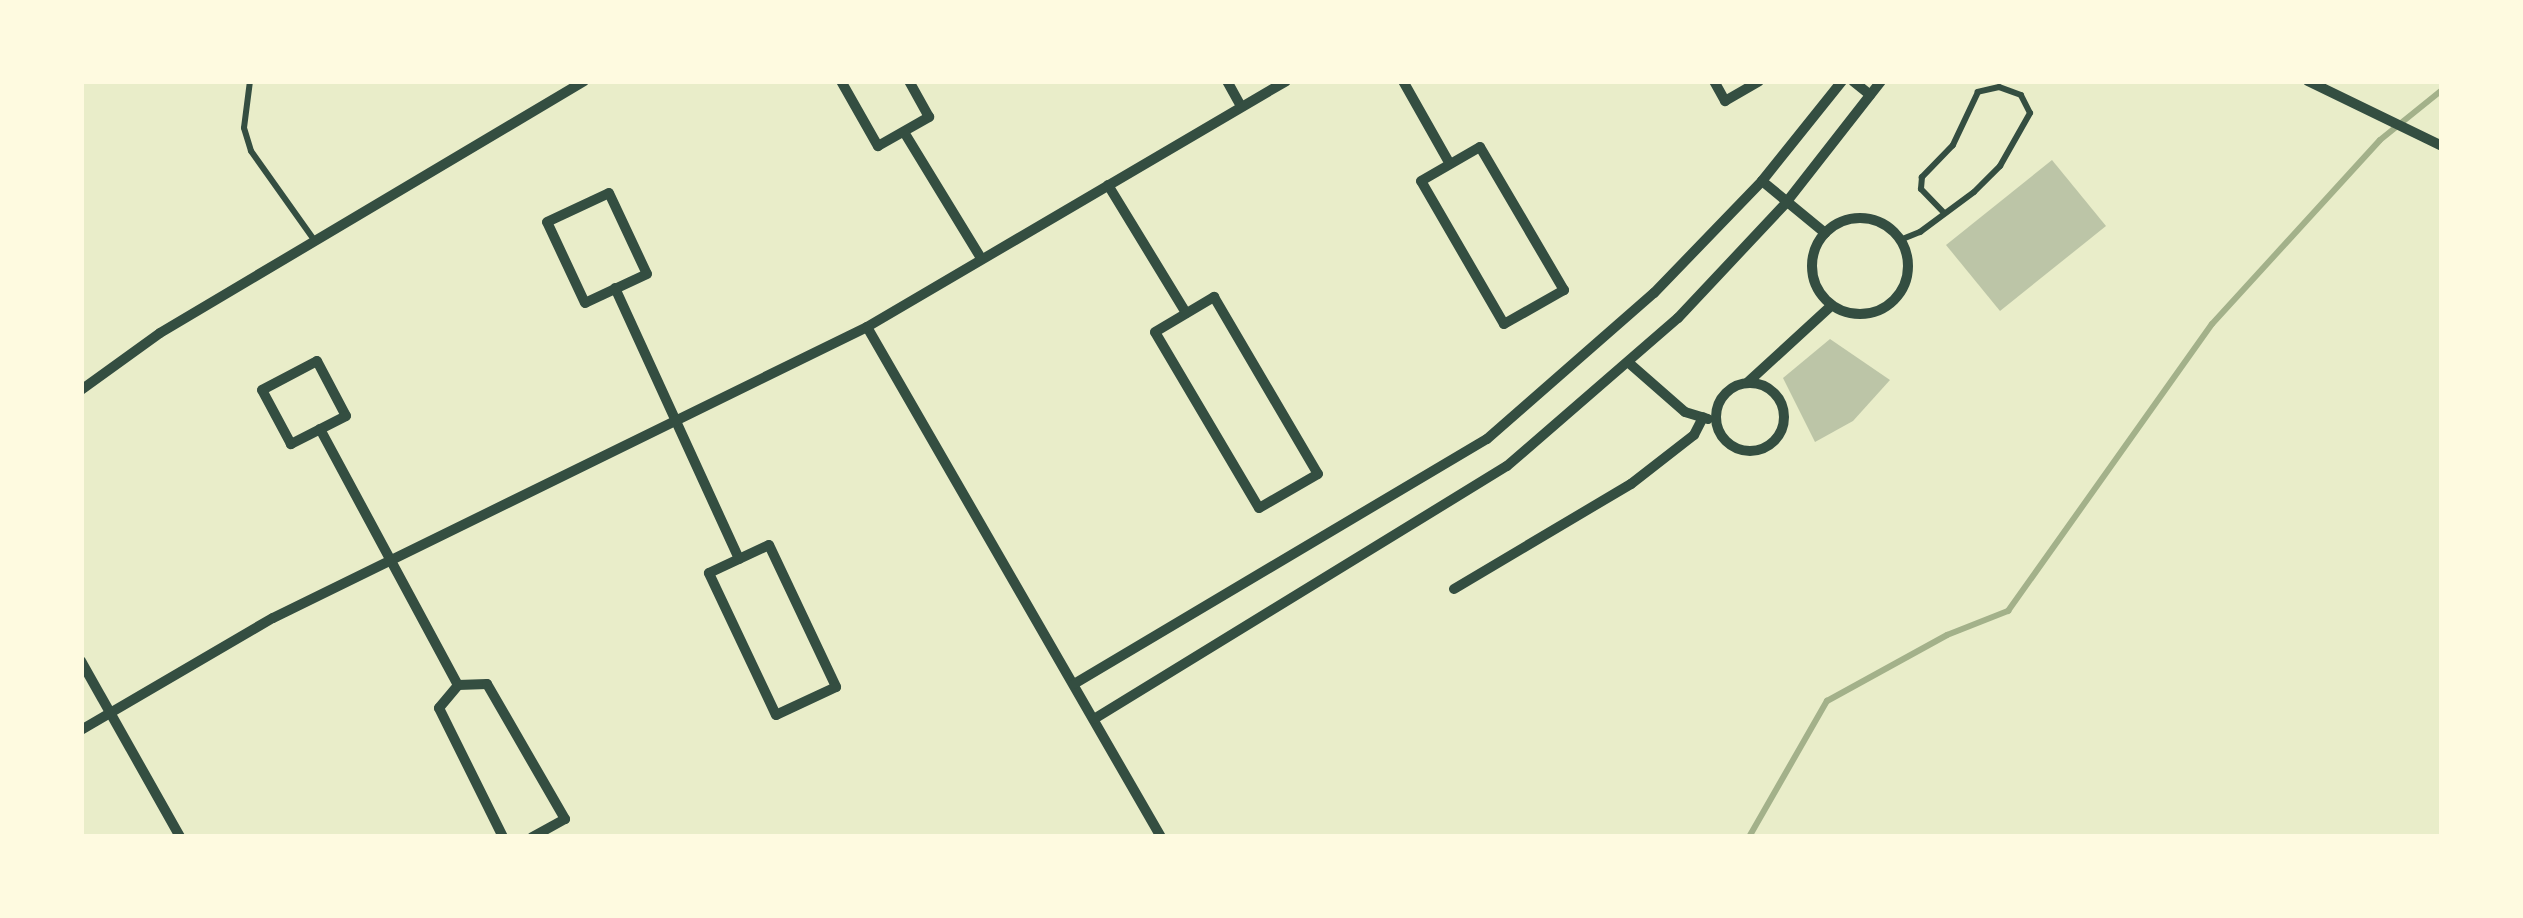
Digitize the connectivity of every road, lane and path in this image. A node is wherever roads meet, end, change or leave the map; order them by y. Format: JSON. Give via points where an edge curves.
{"nodes":[{"id":1,"x":250,"y":81,"type":"edge"},
{"id":2,"x":584,"y":81,"type":"edge"},
{"id":3,"x":841,"y":81,"type":"edge"},
{"id":4,"x":909,"y":81,"type":"edge"},
{"id":5,"x":1227,"y":81,"type":"edge"},
{"id":6,"x":1286,"y":81,"type":"edge"},
{"id":7,"x":1403,"y":81,"type":"edge"},
{"id":8,"x":1714,"y":81,"type":"edge"},
{"id":9,"x":1759,"y":81,"type":"edge"},
{"id":10,"x":1842,"y":81,"type":"edge"},
{"id":11,"x":1853,"y":81,"type":"edge"},
{"id":12,"x":1881,"y":81,"type":"edge"},
{"id":13,"x":2308,"y":81,"type":"edge"},
{"id":14,"x":1870,"y":95,"type":"junction"},
{"id":15,"x":1241,"y":106,"type":"junction"},
{"id":16,"x":904,"y":132,"type":"junction"},
{"id":17,"x":2442,"y":146,"type":"edge"},
{"id":18,"x":1450,"y":164,"type":"junction"},
{"id":19,"x":1762,"y":181,"type":"junction"},
{"id":20,"x":1108,"y":185,"type":"junction"},
{"id":21,"x":1785,"y":204,"type":"junction"},
{"id":22,"x":1944,"y":213,"type":"junction"},
{"id":23,"x":1825,"y":233,"type":"junction"},
{"id":24,"x":1900,"y":240,"type":"junction"},
{"id":25,"x":317,"y":244,"type":"junction"},
{"id":26,"x":979,"y":255,"type":"junction"},
{"id":27,"x":615,"y":288,"type":"junction"},
{"id":28,"x":1832,"y":305,"type":"junction"},
{"id":29,"x":1186,"y":314,"type":"junction"},
{"id":30,"x":867,"y":327,"type":"junction"},
{"id":31,"x":1629,"y":363,"type":"junction"},
{"id":32,"x":1747,"y":383,"type":"junction"},
{"id":33,"x":81,"y":390,"type":"edge"},
{"id":34,"x":1703,"y":418,"type":"junction"},
{"id":35,"x":676,"y":421,"type":"junction"},
{"id":36,"x":1717,"y":422,"type":"junction"},
{"id":37,"x":320,"y":429,"type":"junction"},
{"id":38,"x":739,"y":560,"type":"junction"},
{"id":39,"x":389,"y":562,"type":"junction"},
{"id":40,"x":1454,"y":589,"type":"dead end"},
{"id":41,"x":81,"y":661,"type":"edge"},
{"id":42,"x":1074,"y":684,"type":"junction"},
{"id":43,"x":458,"y":685,"type":"junction"},
{"id":44,"x":110,"y":712,"type":"junction"},
{"id":45,"x":1094,"y":718,"type":"junction"},
{"id":46,"x":81,"y":730,"type":"edge"},
{"id":47,"x":180,"y":837,"type":"edge"},
{"id":48,"x":503,"y":837,"type":"edge"},
{"id":49,"x":532,"y":837,"type":"edge"},
{"id":50,"x":1161,"y":837,"type":"edge"}],
"edges":[{"from":1,"to":25,"type":"lane","via":[[244,128],[251,151]]},
{"from":2,"to":25,"type":"street"},
{"from":3,"to":16,"type":"street","via":[[878,146]]},
{"from":4,"to":16,"type":"street","via":[[929,117]]},
{"from":5,"to":15,"type":"street"},
{"from":6,"to":15,"type":"street"},
{"from":7,"to":18,"type":"street"},
{"from":8,"to":9,"type":"street","via":[[1725,101]]},
{"from":10,"to":19,"type":"street"},
{"from":11,"to":14,"type":"street"},
{"from":12,"to":14,"type":"street"},
{"from":13,"to":17,"type":"street"},
{"from":14,"to":21,"type":"street"},
{"from":15,"to":20,"type":"street"},
{"from":16,"to":26,"type":"street"},
{"from":18,"to":18,"type":"street","via":[[1480,147],[1564,290],[1504,324],[1420,181]]},
{"from":19,"to":21,"type":"street"},
{"from":19,"to":42,"type":"street","via":[[1654,293],[1487,439]]},
{"from":20,"to":26,"type":"street"},
{"from":20,"to":29,"type":"street"},
{"from":21,"to":23,"type":"street"},
{"from":21,"to":31,"type":"street"},
{"from":22,"to":22,"type":"lane","via":[[1975,192],[2022,137],[2030,113],[2020,94],[1978,92],[1952,145],[1922,177],[1921,189]]},
{"from":22,"to":24,"type":"lane"},
{"from":23,"to":24,"type":"street","via":[[1864,219]]},
{"from":23,"to":28,"type":"street","via":[[1812,270]]},
{"from":24,"to":28,"type":"street","via":[[1908,270],[1887,306],[1859,314]]},
{"from":25,"to":33,"type":"street","via":[[160,333]]},
{"from":26,"to":30,"type":"street"},
{"from":27,"to":27,"type":"street","via":[[647,274],[609,193],[547,222],[584,303]]},
{"from":27,"to":35,"type":"street"},
{"from":28,"to":32,"type":"street"},
{"from":29,"to":29,"type":"street","via":[[1214,298],[1318,474],[1259,508],[1155,332]]},
{"from":30,"to":35,"type":"street"},
{"from":30,"to":42,"type":"street"},
{"from":31,"to":34,"type":"street","via":[[1656,391]]},
{"from":31,"to":45,"type":"street","via":[[1490,478]]},
{"from":32,"to":36,"type":"street","via":[[1725,393]]},
{"from":32,"to":36,"type":"street","via":[[1768,387],[1782,403],[1780,435],[1765,449],[1742,451]]},
{"from":34,"to":36,"type":"street"},
{"from":34,"to":40,"type":"street","via":[[1694,436],[1631,484]]},
{"from":35,"to":38,"type":"street"},
{"from":35,"to":39,"type":"street"},
{"from":37,"to":37,"type":"street","via":[[346,416],[316,361],[262,390],[291,444]]},
{"from":37,"to":39,"type":"street"},
{"from":38,"to":38,"type":"street","via":[[769,545],[836,687],[776,715],[709,573]]},
{"from":39,"to":43,"type":"street"},
{"from":39,"to":44,"type":"street","via":[[272,618]]},
{"from":41,"to":44,"type":"street"},
{"from":42,"to":45,"type":"street"},
{"from":43,"to":48,"type":"street","via":[[440,709]]},
{"from":43,"to":49,"type":"street","via":[[487,684],[565,819]]},
{"from":44,"to":46,"type":"street"},
{"from":44,"to":47,"type":"street"},
{"from":45,"to":50,"type":"street"}]}
